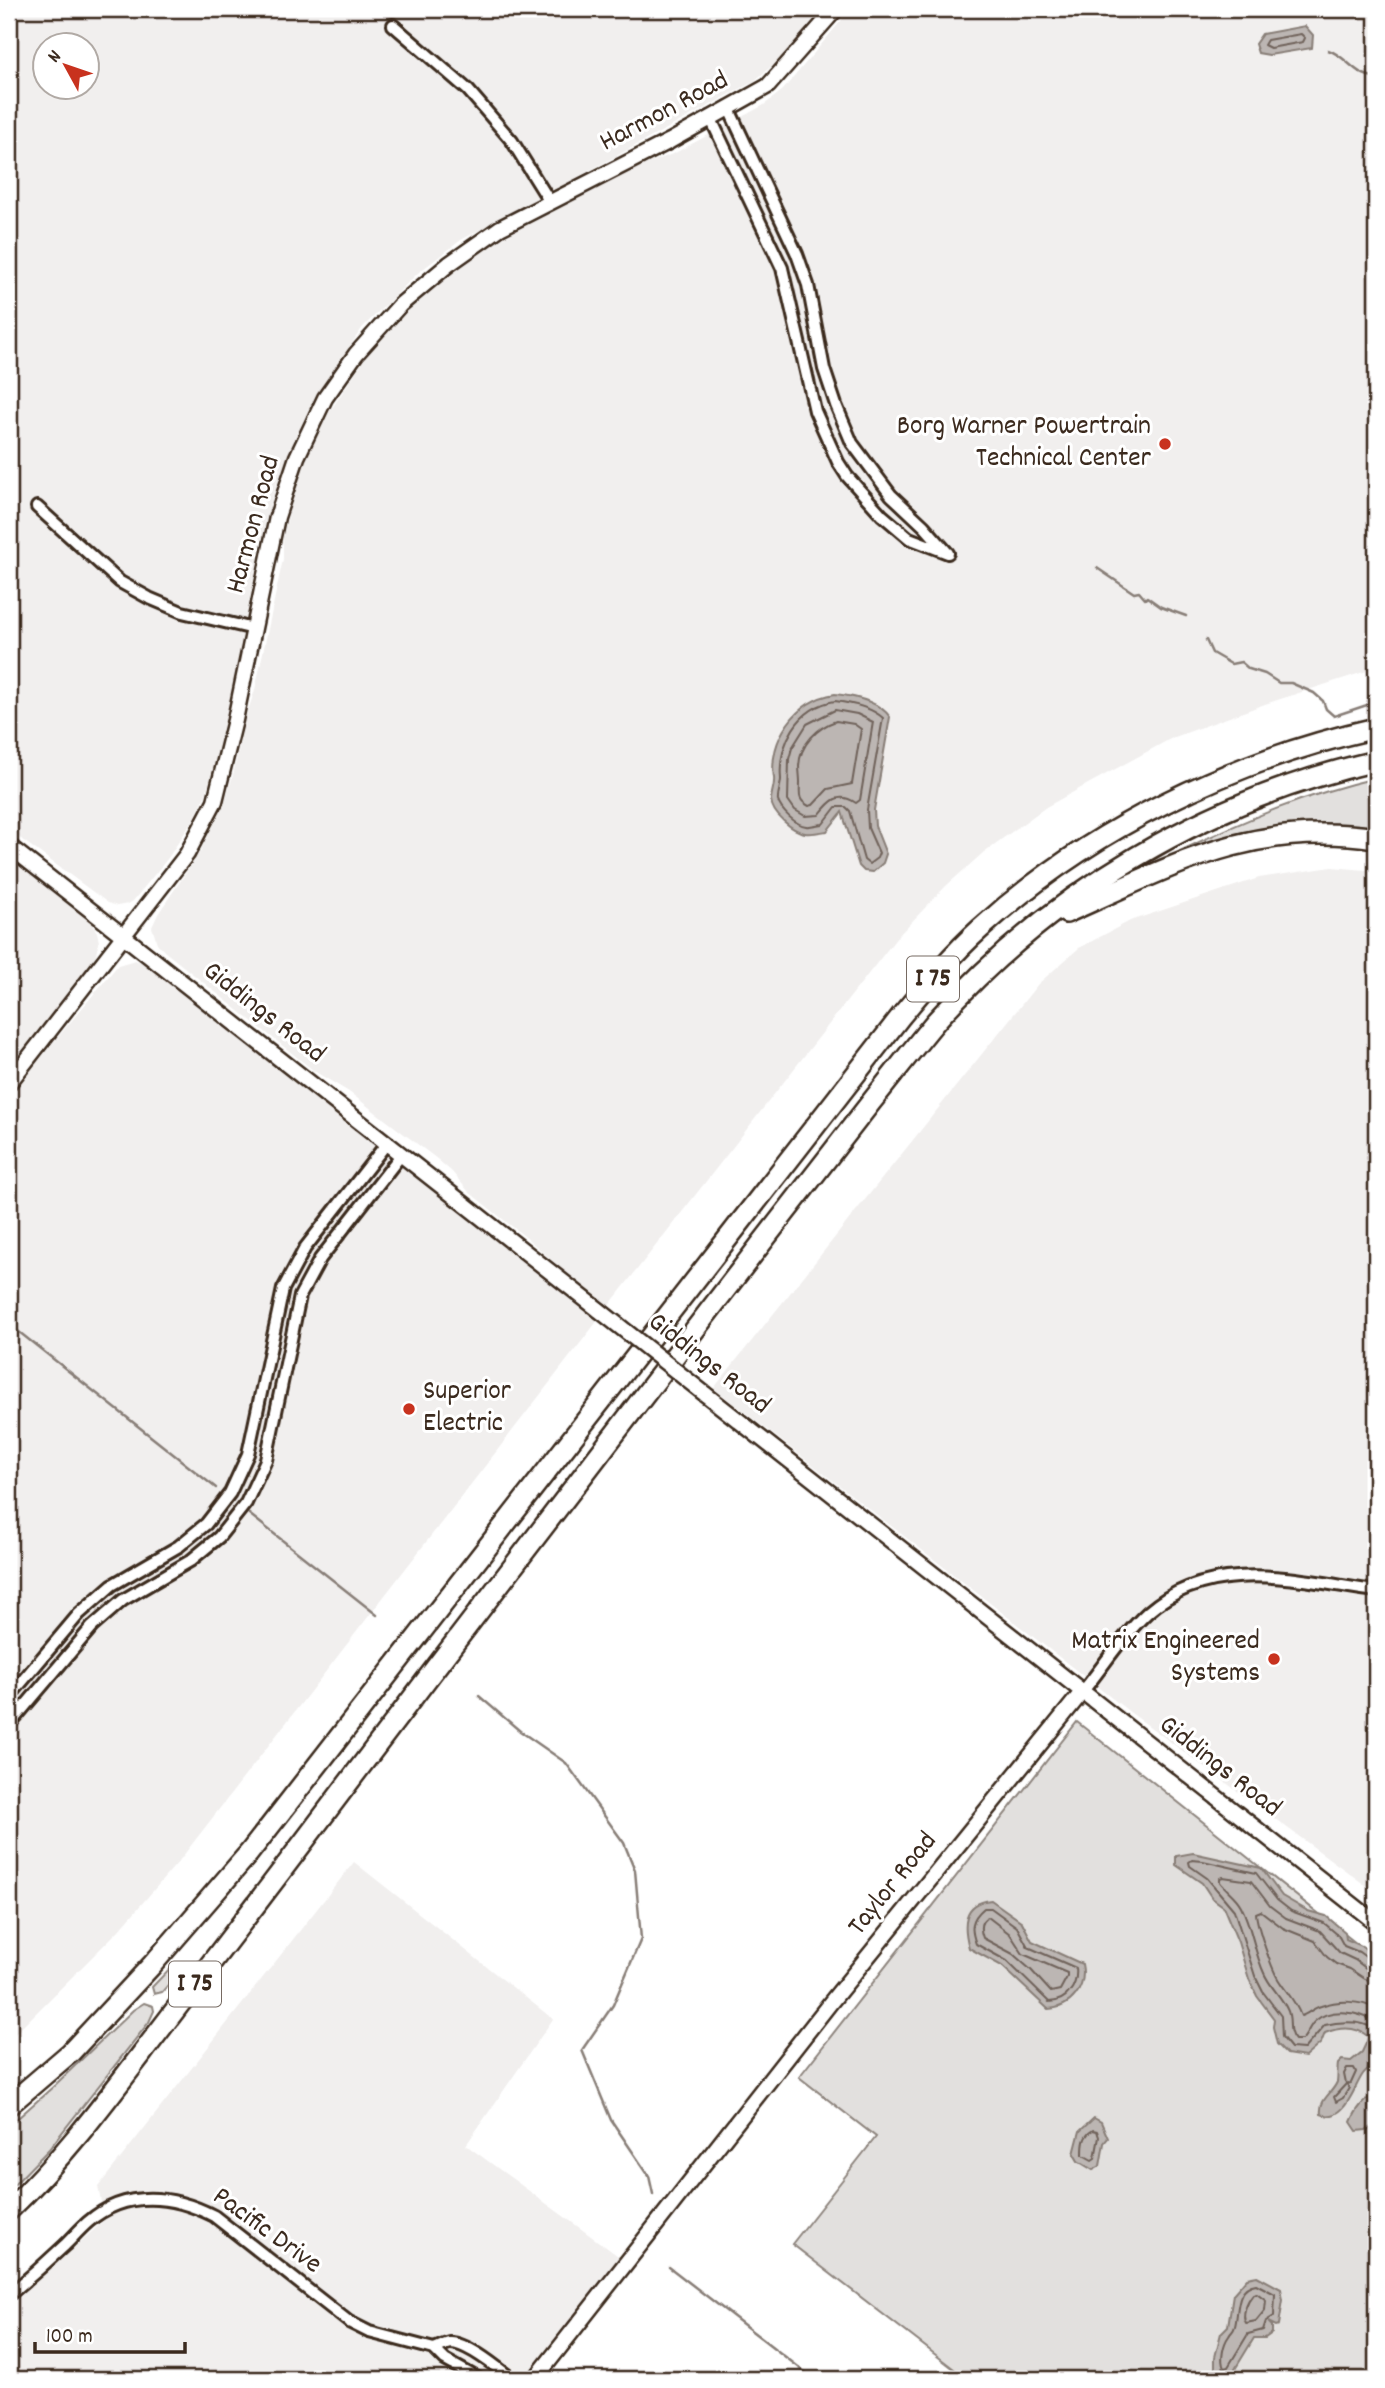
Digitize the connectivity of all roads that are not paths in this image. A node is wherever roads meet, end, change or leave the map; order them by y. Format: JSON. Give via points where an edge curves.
{"nodes":[{"id":1,"x":836,"y":9,"type":"edge"},
{"id":2,"x":393,"y":25,"type":"dead end"},
{"id":3,"x":728,"y":107,"type":"junction"},
{"id":4,"x":710,"y":117,"type":"junction"},
{"id":5,"x":550,"y":202,"type":"junction"},
{"id":6,"x":37,"y":508,"type":"dead end"},
{"id":7,"x":254,"y":629,"type":"junction"},
{"id":8,"x":1376,"y":728,"type":"edge"},
{"id":9,"x":1376,"y":761,"type":"edge"},
{"id":10,"x":1376,"y":838,"type":"edge"},
{"id":11,"x":9,"y":846,"type":"edge"},
{"id":12,"x":1040,"y":925,"type":"junction"},
{"id":13,"x":123,"y":936,"type":"junction"},
{"id":14,"x":9,"y":1083,"type":"edge"},
{"id":15,"x":387,"y":1143,"type":"junction"},
{"id":16,"x":401,"y":1155,"type":"junction"},
{"id":17,"x":1376,"y":1591,"type":"edge"},
{"id":18,"x":1083,"y":1691,"type":"junction"},
{"id":19,"x":9,"y":1696,"type":"edge"},
{"id":20,"x":9,"y":1726,"type":"edge"},
{"id":21,"x":1376,"y":1923,"type":"edge"},
{"id":22,"x":9,"y":2105,"type":"edge"},
{"id":23,"x":9,"y":2210,"type":"edge"},
{"id":24,"x":9,"y":2295,"type":"edge"},
{"id":25,"x":435,"y":2349,"type":"junction"},
{"id":26,"x":479,"y":2379,"type":"edge"},
{"id":27,"x":512,"y":2379,"type":"edge"},
{"id":28,"x":535,"y":2379,"type":"edge"}],
"edges":[{"from":1,"to":3,"type":"street","name":"Harmon Road","via":[[768,86]]},
{"from":2,"to":5,"type":"street","via":[[468,90],[512,141]]},
{"from":3,"to":4,"type":"street","name":"Harmon Road"},
{"from":3,"to":4,"type":"street","via":[[797,254],[808,285],[824,369],[852,443],[891,495],[948,553],[909,538],[882,515],[838,462],[813,403],[782,268]]},
{"from":4,"to":5,"type":"street","name":"Harmon Road"},
{"from":5,"to":7,"type":"street","name":"Harmon Road","via":[[500,228],[400,304],[325,398],[297,457],[277,517]]},
{"from":6,"to":7,"type":"street","via":[[120,582],[181,612]]},
{"from":7,"to":13,"type":"street","name":"Harmon Road","via":[[215,801],[187,854]]},
{"from":8,"to":22,"type":"highway","number":"I 75","via":[[1290,752],[1180,797],[1074,855],[979,929],[901,1016],[249,1853],[71,2052]]},
{"from":9,"to":12,"type":"highway","number":"I 75","via":[[1291,785],[1196,824],[1082,891]]},
{"from":10,"to":12,"type":"highway","via":[[1316,833],[1229,846],[1168,867]]},
{"from":11,"to":13,"type":"street","name":"Giddings Road"},
{"from":12,"to":23,"type":"highway","number":"I 75","via":[[994,963],[926,1033],[469,1621],[131,2067],[37,2183]]},
{"from":13,"to":14,"type":"street","name":"Harmon Road"},
{"from":13,"to":15,"type":"street","name":"Giddings Road"},
{"from":15,"to":16,"type":"street","name":"Giddings Road"},
{"from":15,"to":19,"type":"street","via":[[305,1248],[283,1289],[248,1454],[230,1493],[206,1524],[179,1546],[112,1585],[79,1614]]},
{"from":16,"to":18,"type":"street","name":"Giddings Road","bridge":true},
{"from":16,"to":20,"type":"street","via":[[320,1259],[300,1296],[266,1460],[246,1503],[219,1537],[190,1561],[123,1600],[92,1627]]},
{"from":17,"to":18,"type":"street","name":"Taylor Road","via":[[1249,1576],[1193,1584],[1146,1615]]},
{"from":18,"to":21,"type":"street","name":"Giddings Road"},
{"from":18,"to":28,"type":"street","name":"Taylor Road"},
{"from":24,"to":25,"type":"street","name":"Pacific Drive","via":[[90,2220],[109,2209],[141,2198],[175,2200],[214,2216],[349,2322],[369,2332]]},
{"from":25,"to":26,"type":"street","name":"Pacific Drive"},
{"from":25,"to":27,"type":"street","name":"Pacific Drive","via":[[451,2343],[463,2347]]}]}
